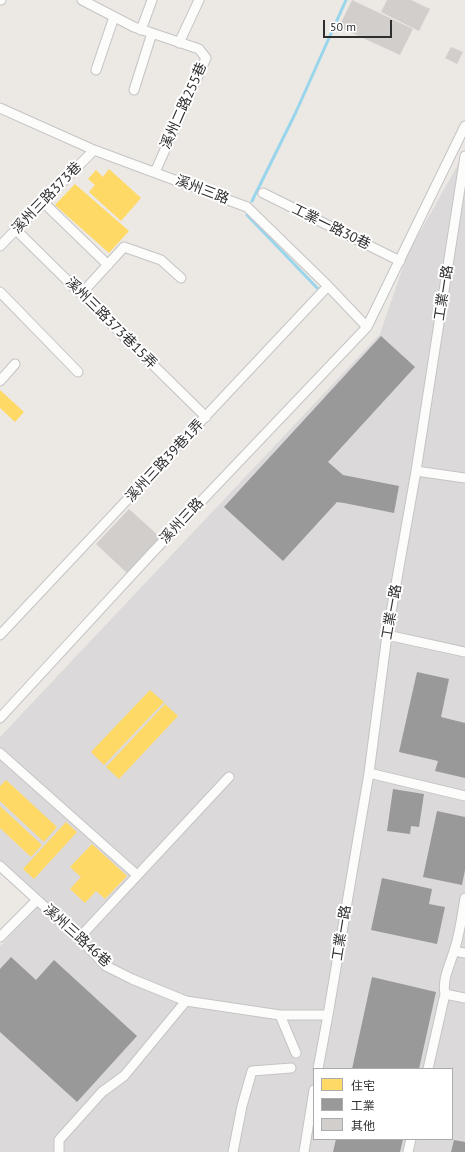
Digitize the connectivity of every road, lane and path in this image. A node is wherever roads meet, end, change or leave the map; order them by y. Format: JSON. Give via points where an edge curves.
{"nodes":[{"id":1,"x":152,"y":0,"type":"edge"},
{"id":2,"x":199,"y":0,"type":"edge"},
{"id":3,"x":87,"y":1,"type":"edge"},
{"id":4,"x":114,"y":17,"type":"junction"},
{"id":5,"x":141,"y":30,"type":"junction"},
{"id":6,"x":152,"y":33,"type":"junction"},
{"id":7,"x":179,"y":43,"type":"junction"},
{"id":8,"x":96,"y":70,"type":"dead end"},
{"id":9,"x":134,"y":90,"type":"dead end"},
{"id":10,"x":0,"y":108,"type":"edge"},
{"id":11,"x":465,"y":126,"type":"edge"},
{"id":12,"x":94,"y":150,"type":"junction"},
{"id":13,"x":465,"y":156,"type":"edge"},
{"id":14,"x":155,"y":172,"type":"junction"},
{"id":15,"x":263,"y":193,"type":"dead end"},
{"id":16,"x":43,"y":202,"type":"junction"},
{"id":17,"x":16,"y":230,"type":"junction"},
{"id":18,"x":0,"y":246,"type":"edge"},
{"id":19,"x":400,"y":261,"type":"junction"},
{"id":20,"x":108,"y":265,"type":"junction"},
{"id":21,"x":181,"y":278,"type":"dead end"},
{"id":22,"x":328,"y":286,"type":"junction"},
{"id":23,"x":0,"y":292,"type":"edge"},
{"id":24,"x":81,"y":294,"type":"junction"},
{"id":25,"x":367,"y":327,"type":"junction"},
{"id":26,"x":15,"y":364,"type":"dead end"},
{"id":27,"x":78,"y":372,"type":"dead end"},
{"id":28,"x":0,"y":381,"type":"edge"},
{"id":29,"x":206,"y":417,"type":"junction"},
{"id":30,"x":416,"y":471,"type":"junction"},
{"id":31,"x":465,"y":478,"type":"edge"},
{"id":32,"x":0,"y":635,"type":"edge"},
{"id":33,"x":387,"y":635,"type":"junction"},
{"id":34,"x":465,"y":652,"type":"edge"},
{"id":35,"x":0,"y":718,"type":"edge"},
{"id":36,"x":0,"y":753,"type":"edge"},
{"id":37,"x":368,"y":773,"type":"junction"},
{"id":38,"x":229,"y":777,"type":"dead end"},
{"id":39,"x":465,"y":796,"type":"edge"},
{"id":40,"x":0,"y":866,"type":"edge"},
{"id":41,"x":137,"y":875,"type":"junction"},
{"id":42,"x":465,"y":898,"type":"edge"},
{"id":43,"x":36,"y":900,"type":"junction"},
{"id":44,"x":0,"y":937,"type":"edge"},
{"id":45,"x":79,"y":938,"type":"junction"},
{"id":46,"x":454,"y":951,"type":"junction"},
{"id":47,"x":465,"y":954,"type":"edge"},
{"id":48,"x":445,"y":994,"type":"junction"},
{"id":49,"x":465,"y":998,"type":"edge"},
{"id":50,"x":186,"y":1001,"type":"junction"},
{"id":51,"x":280,"y":1015,"type":"junction"},
{"id":52,"x":328,"y":1015,"type":"junction"},
{"id":53,"x":296,"y":1053,"type":"dead end"},
{"id":54,"x":291,"y":1068,"type":"dead end"},
{"id":55,"x":318,"y":1068,"type":"edge"},
{"id":56,"x":428,"y":1068,"type":"edge"},
{"id":57,"x":313,"y":1096,"type":"edge"},
{"id":58,"x":411,"y":1140,"type":"edge"},
{"id":59,"x":59,"y":1152,"type":"edge"},
{"id":60,"x":233,"y":1152,"type":"edge"},
{"id":61,"x":304,"y":1152,"type":"edge"},
{"id":62,"x":408,"y":1152,"type":"edge"}],
"edges":[{"from":1,"to":5,"type":"street"},
{"from":2,"to":7,"type":"street"},
{"from":3,"to":4,"type":"street","name":"溪州二路255巷"},
{"from":4,"to":5,"type":"street","name":"溪州二路255巷"},
{"from":4,"to":8,"type":"street"},
{"from":5,"to":6,"type":"street","name":"溪州二路255巷"},
{"from":6,"to":7,"type":"street","name":"溪州二路255巷"},
{"from":6,"to":9,"type":"street"},
{"from":7,"to":14,"type":"street","name":"溪州二路255巷","via":[[199,49],[206,58]]},
{"from":10,"to":12,"type":"street","name":"溪州三路"},
{"from":11,"to":19,"type":"street","name":"溪州三路"},
{"from":12,"to":14,"type":"street","name":"溪州三路"},
{"from":12,"to":16,"type":"street","name":"溪州三路373巷"},
{"from":13,"to":30,"type":"street","name":"工業一路"},
{"from":14,"to":22,"type":"street","name":"溪州三路","via":[[247,207]]},
{"from":15,"to":19,"type":"street","name":"工業一路30巷"},
{"from":16,"to":17,"type":"street","name":"溪州三路373巷"},
{"from":16,"to":20,"type":"street"},
{"from":17,"to":18,"type":"street","name":"溪州三路373巷"},
{"from":17,"to":24,"type":"street","name":"溪州三路373巷15弄"},
{"from":19,"to":25,"type":"street","name":"溪州三路"},
{"from":20,"to":21,"type":"street","via":[[124,247],[161,260]]},
{"from":20,"to":24,"type":"street"},
{"from":22,"to":25,"type":"street","name":"溪州三路"},
{"from":22,"to":29,"type":"street","name":"溪州三路39巷1弄"},
{"from":23,"to":27,"type":"street"},
{"from":24,"to":29,"type":"street","name":"溪州三路373巷15弄"},
{"from":25,"to":35,"type":"street","name":"溪州三路","via":[[162,542]]},
{"from":26,"to":28,"type":"street"},
{"from":29,"to":32,"type":"street","name":"溪州三路39巷1弄"},
{"from":30,"to":31,"type":"street"},
{"from":30,"to":33,"type":"street","name":"工業一路"},
{"from":33,"to":34,"type":"street"},
{"from":33,"to":37,"type":"street","name":"工業一路"},
{"from":36,"to":41,"type":"street"},
{"from":37,"to":39,"type":"street"},
{"from":37,"to":52,"type":"street","name":"工業一路"},
{"from":38,"to":41,"type":"street"},
{"from":40,"to":43,"type":"street","name":"溪州三路46巷"},
{"from":41,"to":45,"type":"street"},
{"from":42,"to":46,"type":"street"},
{"from":43,"to":44,"type":"street"},
{"from":43,"to":45,"type":"street","name":"溪州三路46巷"},
{"from":45,"to":50,"type":"street","name":"溪州三路46巷","via":[[106,966]]},
{"from":46,"to":47,"type":"street"},
{"from":46,"to":48,"type":"street","via":[[444,987]]},
{"from":48,"to":49,"type":"street"},
{"from":48,"to":56,"type":"street"},
{"from":50,"to":51,"type":"street","name":"溪州三路46巷"},
{"from":50,"to":59,"type":"street","via":[[124,1076],[102,1092],[59,1140]]},
{"from":51,"to":52,"type":"street","name":"溪州三路46巷"},
{"from":51,"to":53,"type":"street"},
{"from":52,"to":55,"type":"street","name":"工業一路"},
{"from":54,"to":60,"type":"street","via":[[252,1071]]},
{"from":57,"to":61,"type":"street"},
{"from":58,"to":62,"type":"street"}]}
